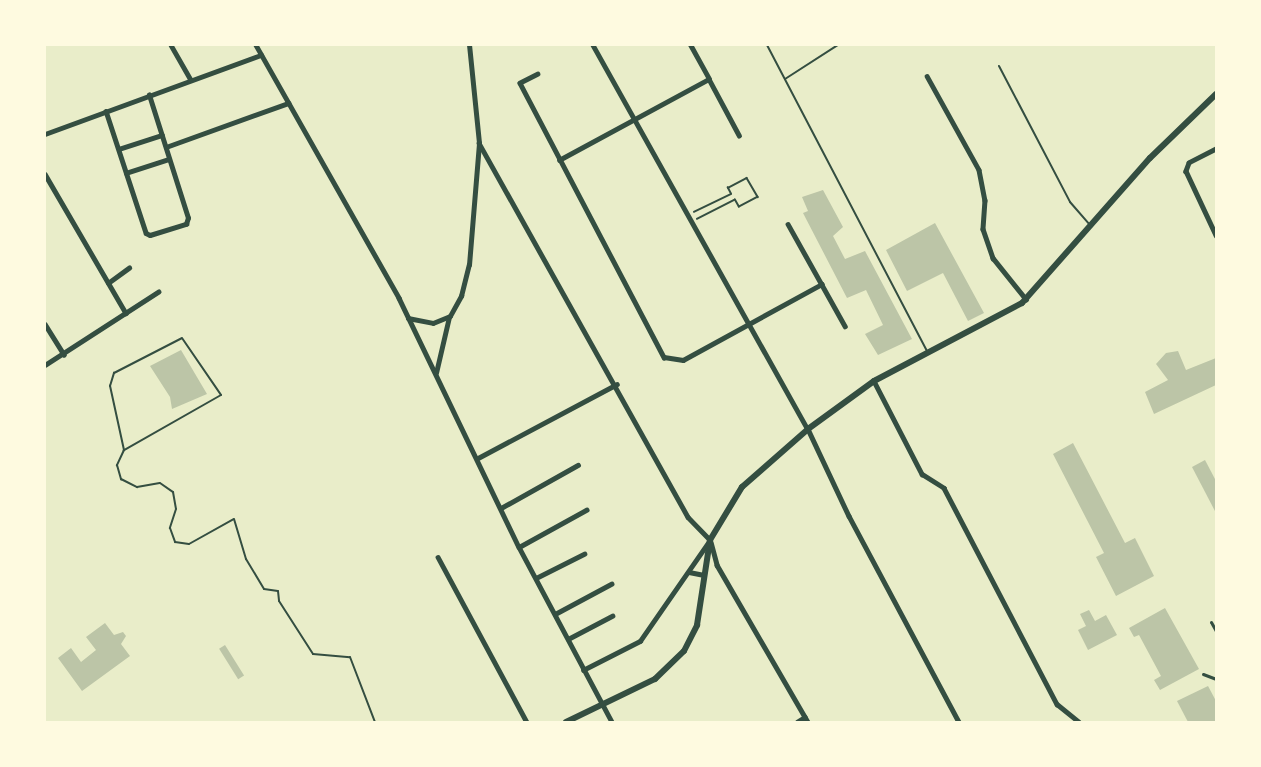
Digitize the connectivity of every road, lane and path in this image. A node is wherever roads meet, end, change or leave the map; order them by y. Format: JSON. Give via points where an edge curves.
{"nodes":[{"id":1,"x":171,"y":45,"type":"edge"},
{"id":2,"x":255,"y":45,"type":"edge"},
{"id":3,"x":469,"y":45,"type":"edge"},
{"id":4,"x":593,"y":45,"type":"edge"},
{"id":5,"x":690,"y":45,"type":"edge"},
{"id":6,"x":767,"y":45,"type":"edge"},
{"id":7,"x":838,"y":45,"type":"edge"},
{"id":8,"x":261,"y":55,"type":"junction"},
{"id":9,"x":999,"y":66,"type":"dead end"},
{"id":10,"x":538,"y":74,"type":"dead end"},
{"id":11,"x":927,"y":76,"type":"dead end"},
{"id":12,"x":785,"y":79,"type":"junction"},
{"id":13,"x":191,"y":80,"type":"junction"},
{"id":14,"x":709,"y":80,"type":"junction"},
{"id":15,"x":1216,"y":94,"type":"edge"},
{"id":16,"x":149,"y":95,"type":"junction"},
{"id":17,"x":288,"y":104,"type":"junction"},
{"id":18,"x":106,"y":111,"type":"junction"},
{"id":19,"x":634,"y":119,"type":"junction"},
{"id":20,"x":45,"y":134,"type":"edge"},
{"id":21,"x":162,"y":135,"type":"junction"},
{"id":22,"x":739,"y":135,"type":"dead end"},
{"id":23,"x":479,"y":143,"type":"junction"},
{"id":24,"x":166,"y":147,"type":"junction"},
{"id":25,"x":119,"y":149,"type":"junction"},
{"id":26,"x":1216,"y":149,"type":"edge"},
{"id":27,"x":169,"y":159,"type":"junction"},
{"id":28,"x":559,"y":160,"type":"junction"},
{"id":29,"x":126,"y":173,"type":"junction"},
{"id":30,"x":45,"y":174,"type":"edge"},
{"id":31,"x":688,"y":215,"type":"junction"},
{"id":32,"x":692,"y":222,"type":"junction"},
{"id":33,"x":788,"y":224,"type":"dead end"},
{"id":34,"x":1091,"y":226,"type":"junction"},
{"id":35,"x":1216,"y":235,"type":"edge"},
{"id":36,"x":129,"y":268,"type":"dead end"},
{"id":37,"x":108,"y":283,"type":"junction"},
{"id":38,"x":822,"y":284,"type":"junction"},
{"id":39,"x":158,"y":292,"type":"dead end"},
{"id":40,"x":1026,"y":298,"type":"junction"},
{"id":41,"x":126,"y":313,"type":"junction"},
{"id":42,"x":450,"y":316,"type":"junction"},
{"id":43,"x":408,"y":318,"type":"junction"},
{"id":44,"x":748,"y":323,"type":"junction"},
{"id":45,"x":45,"y":324,"type":"edge"},
{"id":46,"x":845,"y":326,"type":"dead end"},
{"id":47,"x":927,"y":351,"type":"junction"},
{"id":48,"x":64,"y":355,"type":"junction"},
{"id":49,"x":45,"y":365,"type":"edge"},
{"id":50,"x":436,"y":373,"type":"junction"},
{"id":51,"x":874,"y":381,"type":"junction"},
{"id":52,"x":616,"y":384,"type":"junction"},
{"id":53,"x":808,"y":429,"type":"junction"},
{"id":54,"x":124,"y":450,"type":"junction"},
{"id":55,"x":478,"y":458,"type":"junction"},
{"id":56,"x":578,"y":465,"type":"dead end"},
{"id":57,"x":501,"y":508,"type":"junction"},
{"id":58,"x":586,"y":510,"type":"dead end"},
{"id":59,"x":710,"y":540,"type":"junction"},
{"id":60,"x":519,"y":547,"type":"junction"},
{"id":61,"x":584,"y":554,"type":"dead end"},
{"id":62,"x":438,"y":556,"type":"dead end"},
{"id":63,"x":689,"y":572,"type":"junction"},
{"id":64,"x":704,"y":575,"type":"junction"},
{"id":65,"x":536,"y":578,"type":"junction"},
{"id":66,"x":611,"y":584,"type":"dead end"},
{"id":67,"x":555,"y":614,"type":"junction"},
{"id":68,"x":612,"y":616,"type":"dead end"},
{"id":69,"x":1211,"y":622,"type":"dead end"},
{"id":70,"x":1216,"y":631,"type":"edge"},
{"id":71,"x":568,"y":639,"type":"junction"},
{"id":72,"x":583,"y":670,"type":"junction"},
{"id":73,"x":1203,"y":674,"type":"dead end"},
{"id":74,"x":1216,"y":679,"type":"edge"},
{"id":75,"x":601,"y":704,"type":"junction"},
{"id":76,"x":806,"y":720,"type":"edge"},
{"id":77,"x":375,"y":722,"type":"edge"},
{"id":78,"x":527,"y":722,"type":"edge"},
{"id":79,"x":566,"y":722,"type":"edge"},
{"id":80,"x":612,"y":722,"type":"edge"},
{"id":81,"x":797,"y":722,"type":"edge"},
{"id":82,"x":959,"y":722,"type":"edge"},
{"id":83,"x":1079,"y":722,"type":"edge"}],
"edges":[{"from":1,"to":13,"type":"street"},
{"from":2,"to":8,"type":"street"},
{"from":3,"to":23,"type":"street"},
{"from":4,"to":19,"type":"street"},
{"from":5,"to":14,"type":"street"},
{"from":6,"to":12,"type":"lane"},
{"from":7,"to":12,"type":"lane"},
{"from":8,"to":13,"type":"street"},
{"from":8,"to":17,"type":"street"},
{"from":9,"to":34,"type":"lane","via":[[1070,202]]},
{"from":10,"to":28,"type":"street","via":[[520,83]]},
{"from":11,"to":40,"type":"street","via":[[979,170],[985,200],[983,228],[993,258]]},
{"from":12,"to":47,"type":"lane"},
{"from":13,"to":16,"type":"street"},
{"from":14,"to":19,"type":"street"},
{"from":14,"to":22,"type":"street"},
{"from":15,"to":34,"type":"main road","via":[[1150,158]]},
{"from":16,"to":18,"type":"street"},
{"from":16,"to":21,"type":"street"},
{"from":17,"to":24,"type":"street"},
{"from":17,"to":43,"type":"street","via":[[348,203]]},
{"from":18,"to":20,"type":"street"},
{"from":18,"to":25,"type":"street"},
{"from":19,"to":28,"type":"street"},
{"from":19,"to":31,"type":"street"},
{"from":21,"to":24,"type":"street"},
{"from":21,"to":25,"type":"street"},
{"from":23,"to":42,"type":"street","via":[[469,265],[461,296]]},
{"from":23,"to":52,"type":"street"},
{"from":24,"to":27,"type":"street"},
{"from":25,"to":29,"type":"street"},
{"from":26,"to":35,"type":"street","via":[[1189,163],[1186,171]]},
{"from":27,"to":29,"type":"street"},
{"from":27,"to":29,"type":"street","via":[[188,222],[148,235]]},
{"from":28,"to":44,"type":"street","via":[[664,357],[683,360]]},
{"from":30,"to":37,"type":"street"},
{"from":31,"to":32,"type":"street"},
{"from":31,"to":32,"type":"path","via":[[731,194],[728,188],[747,178],[758,197],[739,207],[735,200]]},
{"from":32,"to":44,"type":"street"},
{"from":33,"to":38,"type":"street"},
{"from":34,"to":40,"type":"main road"},
{"from":36,"to":37,"type":"street"},
{"from":37,"to":41,"type":"street"},
{"from":38,"to":44,"type":"street"},
{"from":38,"to":46,"type":"street"},
{"from":39,"to":41,"type":"street"},
{"from":40,"to":47,"type":"main road","via":[[993,321]]},
{"from":41,"to":48,"type":"street"},
{"from":42,"to":43,"type":"street","via":[[433,323]]},
{"from":42,"to":50,"type":"street"},
{"from":43,"to":50,"type":"street"},
{"from":44,"to":53,"type":"street"},
{"from":45,"to":48,"type":"street"},
{"from":47,"to":51,"type":"main road"},
{"from":48,"to":49,"type":"street"},
{"from":50,"to":55,"type":"street"},
{"from":51,"to":53,"type":"main road"},
{"from":51,"to":83,"type":"street","via":[[922,474],[944,488],[1058,704]]},
{"from":52,"to":55,"type":"street"},
{"from":52,"to":59,"type":"street","via":[[688,518]]},
{"from":53,"to":59,"type":"main road","via":[[742,487]]},
{"from":53,"to":82,"type":"street"},
{"from":54,"to":54,"type":"lane","via":[[221,395],[182,338],[114,373],[110,386]]},
{"from":54,"to":77,"type":"lane","via":[[117,465],[121,479],[137,487],[160,483],[173,492],[176,509],[170,528],[175,542],[189,544],[234,519],[246,558],[264,589],[278,591],[279,601],[313,654],[350,657]]},
{"from":55,"to":57,"type":"street"},
{"from":56,"to":57,"type":"street"},
{"from":57,"to":60,"type":"street"},
{"from":58,"to":60,"type":"street"},
{"from":59,"to":63,"type":"street"},
{"from":59,"to":64,"type":"main road"},
{"from":59,"to":76,"type":"street","via":[[717,565]]},
{"from":60,"to":65,"type":"street"},
{"from":61,"to":65,"type":"street"},
{"from":62,"to":78,"type":"street"},
{"from":63,"to":64,"type":"street"},
{"from":63,"to":72,"type":"street","via":[[639,641]]},
{"from":64,"to":75,"type":"main road","via":[[697,625],[684,651],[655,679]]},
{"from":65,"to":67,"type":"street"},
{"from":66,"to":67,"type":"street"},
{"from":67,"to":71,"type":"street"},
{"from":68,"to":71,"type":"street"},
{"from":69,"to":70,"type":"street"},
{"from":71,"to":72,"type":"street"},
{"from":72,"to":75,"type":"street"},
{"from":73,"to":74,"type":"street"},
{"from":75,"to":79,"type":"main road"},
{"from":75,"to":80,"type":"street"},
{"from":76,"to":81,"type":"street"}]}
